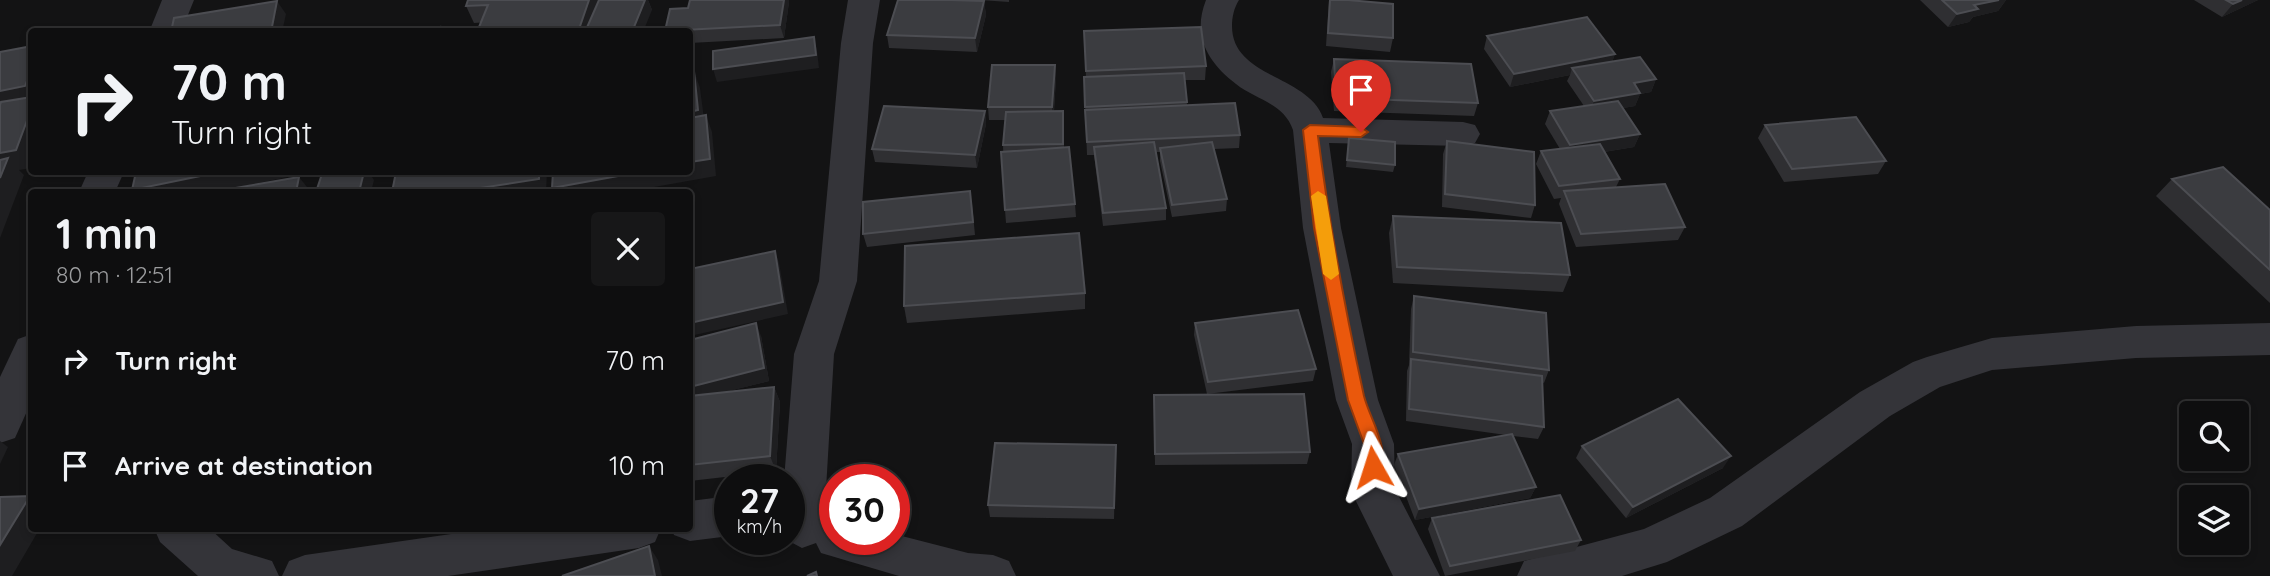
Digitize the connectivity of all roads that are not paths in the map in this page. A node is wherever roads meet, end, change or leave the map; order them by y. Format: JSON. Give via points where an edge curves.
{"nodes":[{"id":1,"x":178,"y":0,"type":"edge"},
{"id":2,"x":864,"y":0,"type":"edge"},
{"id":3,"x":1223,"y":0,"type":"edge"},
{"id":4,"x":167,"y":28,"type":"edge"},
{"id":5,"x":1310,"y":130,"type":"junction"},
{"id":6,"x":1463,"y":134,"type":"dead end"},
{"id":7,"x":2270,"y":339,"type":"edge"},
{"id":8,"x":28,"y":359,"type":"edge"},
{"id":9,"x":0,"y":425,"type":"edge"},
{"id":10,"x":28,"y":427,"type":"edge"},
{"id":11,"x":0,"y":431,"type":"edge"},
{"id":12,"x":714,"y":518,"type":"edge"},
{"id":13,"x":693,"y":521,"type":"edge"},
{"id":14,"x":181,"y":532,"type":"edge"},
{"id":15,"x":611,"y":532,"type":"edge"},
{"id":16,"x":816,"y":532,"type":"edge"},
{"id":17,"x":256,"y":576,"type":"edge"},
{"id":18,"x":305,"y":576,"type":"edge"},
{"id":19,"x":993,"y":576,"type":"edge"},
{"id":20,"x":1417,"y":576,"type":"edge"},
{"id":21,"x":1540,"y":576,"type":"edge"}],
"edges":[{"from":1,"to":4,"type":"street"},
{"from":2,"to":16,"type":"street","via":[[838,281],[814,354]]},
{"from":3,"to":5,"type":"street","via":[[1216,38],[1226,55],[1248,77],[1292,101],[1304,112]]},
{"from":5,"to":6,"type":"street"},
{"from":5,"to":20,"type":"street","via":[[1330,267],[1357,400],[1373,444],[1373,491]]},
{"from":7,"to":21,"type":"street","via":[[2136,342],[1993,354],[1927,374],[1875,404],[1726,512],[1651,548]]},
{"from":8,"to":9,"type":"street"},
{"from":10,"to":11,"type":"street"},
{"from":12,"to":13,"type":"street"},
{"from":14,"to":17,"type":"street","via":[[219,566]]},
{"from":15,"to":18,"type":"street"},
{"from":16,"to":19,"type":"street","via":[[968,574]]}]}
